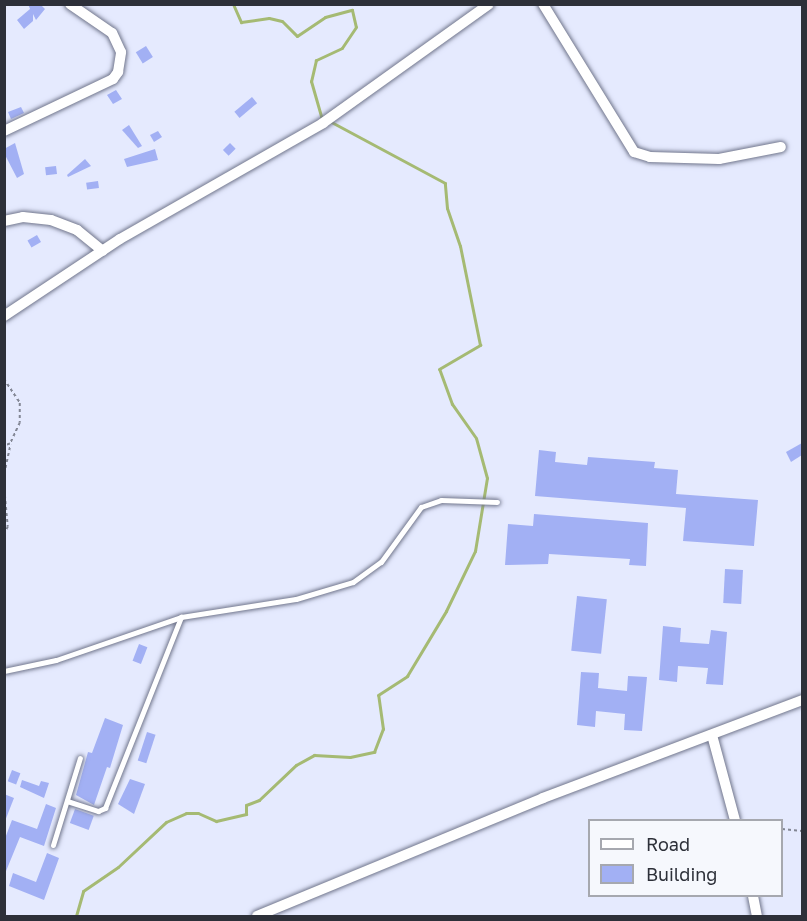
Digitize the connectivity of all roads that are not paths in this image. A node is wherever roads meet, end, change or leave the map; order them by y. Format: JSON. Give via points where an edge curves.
{"nodes":[{"id":1,"x":70,"y":4,"type":"edge"},
{"id":2,"x":489,"y":4,"type":"edge"},
{"id":3,"x":543,"y":4,"type":"edge"},
{"id":4,"x":4,"y":131,"type":"edge"},
{"id":5,"x":781,"y":147,"type":"dead end"},
{"id":6,"x":4,"y":221,"type":"edge"},
{"id":7,"x":103,"y":251,"type":"junction"},
{"id":8,"x":4,"y":316,"type":"edge"},
{"id":9,"x":497,"y":502,"type":"dead end"},
{"id":10,"x":181,"y":617,"type":"junction"},
{"id":11,"x":4,"y":670,"type":"edge"},
{"id":12,"x":802,"y":700,"type":"edge"},
{"id":13,"x":712,"y":735,"type":"junction"},
{"id":14,"x":80,"y":758,"type":"dead end"},
{"id":15,"x":67,"y":801,"type":"junction"},
{"id":16,"x":735,"y":819,"type":"edge"},
{"id":17,"x":53,"y":845,"type":"dead end"},
{"id":18,"x":753,"y":897,"type":"edge"},
{"id":19,"x":257,"y":916,"type":"edge"},
{"id":20,"x":757,"y":916,"type":"edge"}],
"edges":[{"from":1,"to":4,"type":"street","via":[[112,33],[121,52],[118,72],[113,79]]},
{"from":2,"to":7,"type":"street","via":[[334,116]]},
{"from":3,"to":5,"type":"street","via":[[634,152],[650,158],[719,159]]},
{"from":6,"to":7,"type":"street","via":[[23,217],[51,220],[77,230]]},
{"from":7,"to":8,"type":"street"},
{"from":9,"to":10,"type":"lane","via":[[441,500],[422,507],[381,562],[353,582],[296,599]]},
{"from":10,"to":11,"type":"lane","via":[[56,660]]},
{"from":10,"to":15,"type":"lane","via":[[105,808],[98,811]]},
{"from":12,"to":13,"type":"street"},
{"from":13,"to":16,"type":"street"},
{"from":13,"to":19,"type":"street","via":[[543,798]]},
{"from":14,"to":15,"type":"lane"},
{"from":15,"to":17,"type":"lane"},
{"from":18,"to":20,"type":"street"}]}
